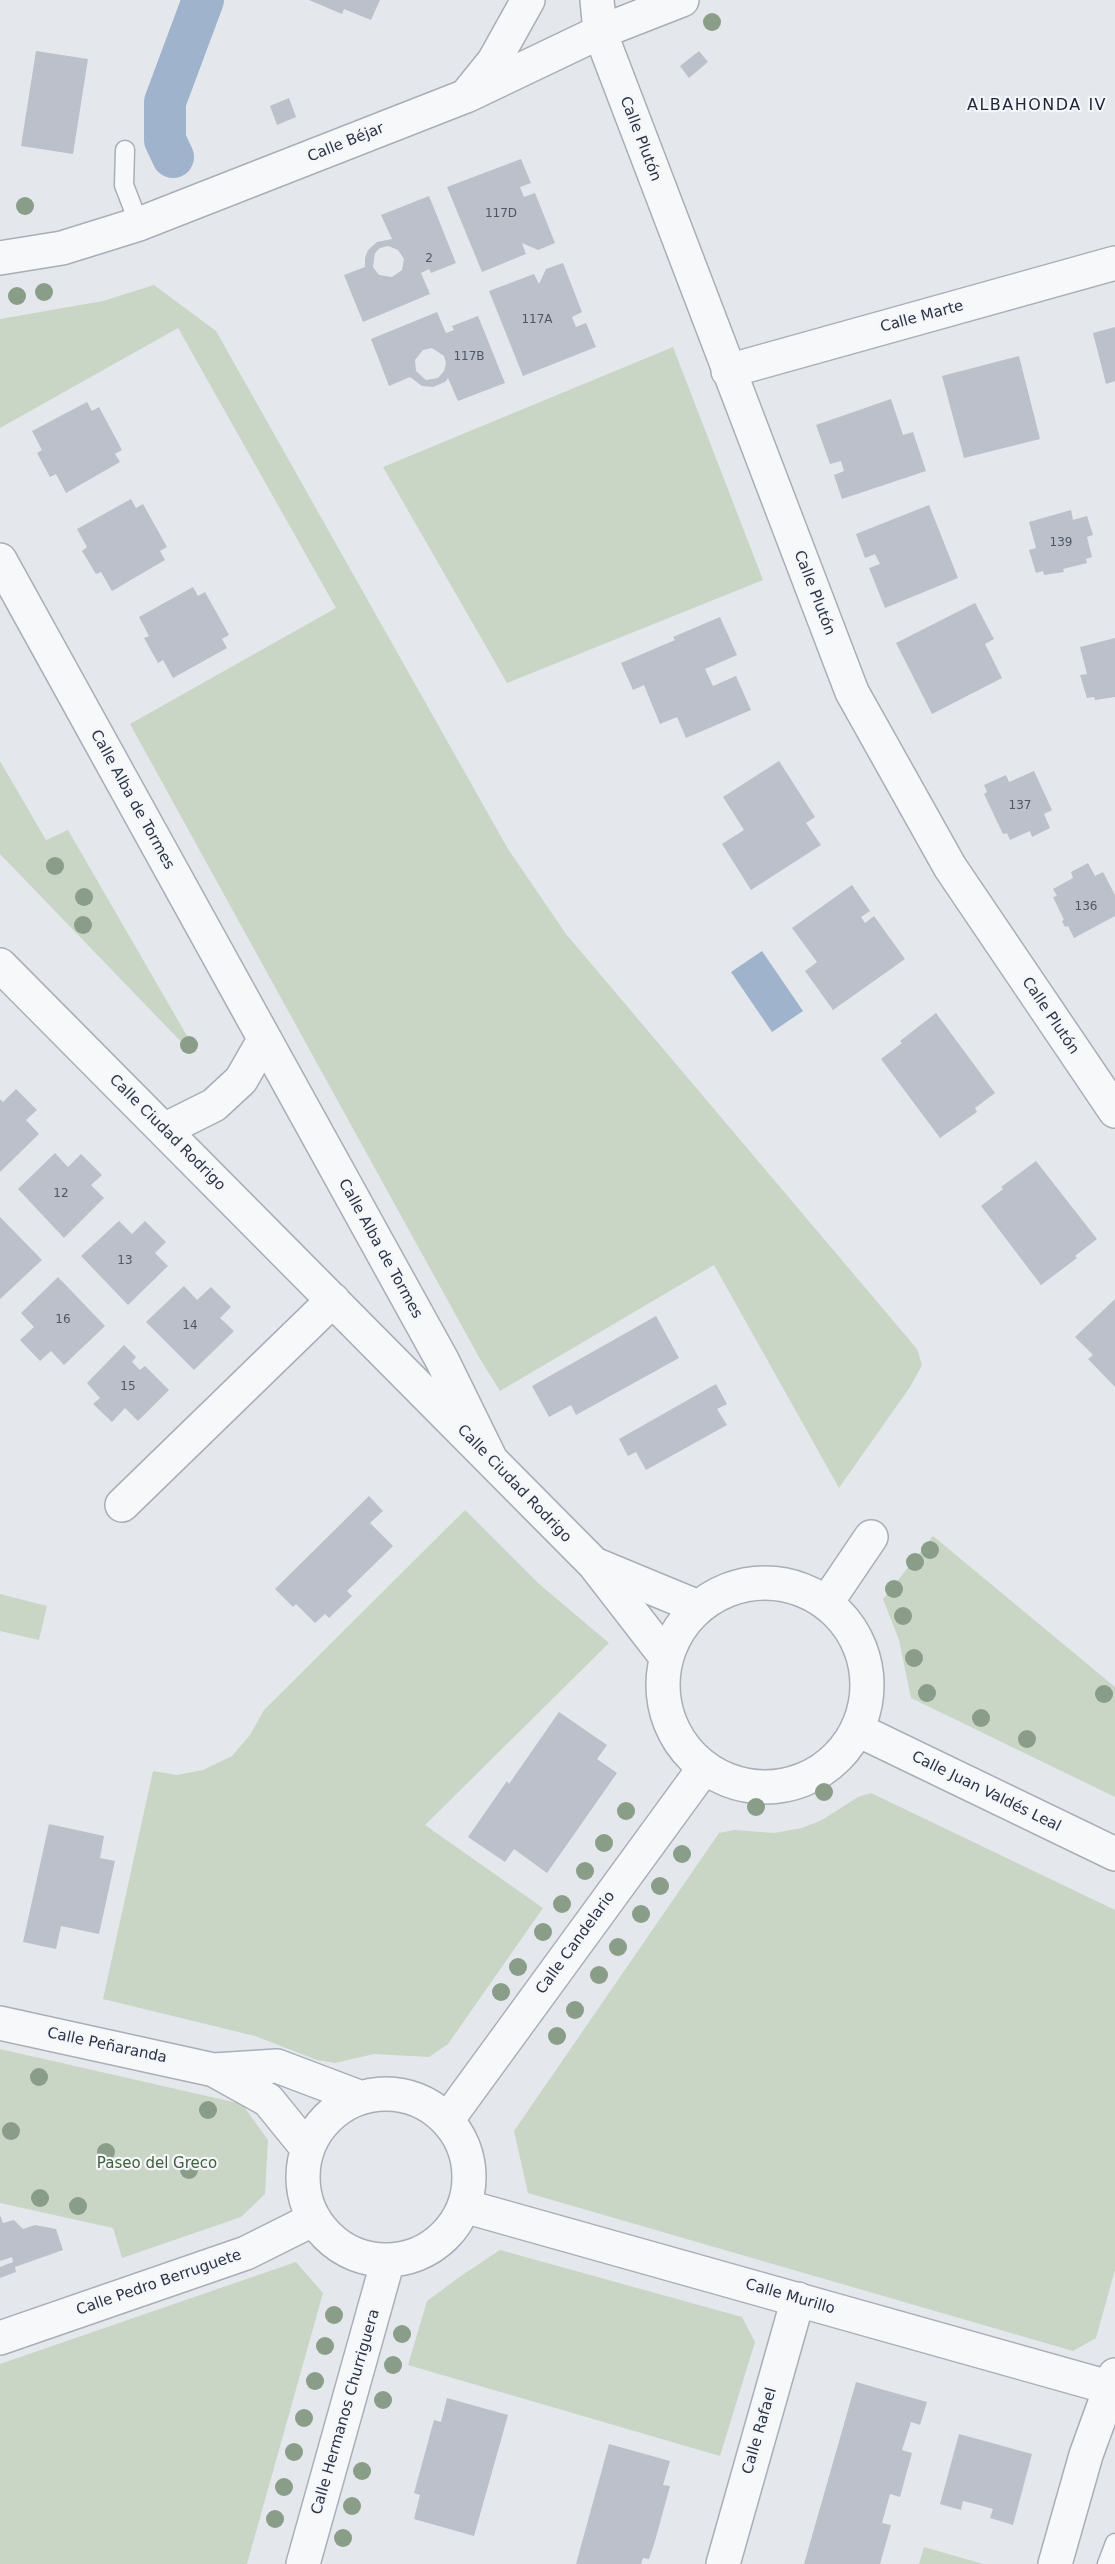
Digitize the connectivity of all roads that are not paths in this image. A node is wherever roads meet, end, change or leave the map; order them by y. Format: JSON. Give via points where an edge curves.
{"nodes":[{"id":1,"x":528,"y":0,"type":"edge"},
{"id":2,"x":573,"y":0,"type":"edge"},
{"id":3,"x":682,"y":0,"type":"edge"},
{"id":4,"x":598,"y":16,"type":"edge"},
{"id":5,"x":466,"y":96,"type":"junction"},
{"id":6,"x":125,"y":150,"type":"dead end"},
{"id":7,"x":139,"y":224,"type":"junction"},
{"id":8,"x":0,"y":258,"type":"edge"},
{"id":9,"x":1115,"y":263,"type":"edge"},
{"id":10,"x":728,"y":370,"type":"junction"},
{"id":11,"x":0,"y":560,"type":"edge"},
{"id":12,"x":0,"y":965,"type":"edge"},
{"id":13,"x":264,"y":1040,"type":"junction"},
{"id":14,"x":1115,"y":1111,"type":"edge"},
{"id":15,"x":164,"y":1130,"type":"junction"},
{"id":16,"x":333,"y":1300,"type":"junction"},
{"id":17,"x":491,"y":1460,"type":"junction"},
{"id":18,"x":122,"y":1505,"type":"dead end"},
{"id":19,"x":871,"y":1537,"type":"dead end"},
{"id":20,"x":594,"y":1564,"type":"junction"},
{"id":21,"x":827,"y":1602,"type":"junction"},
{"id":22,"x":698,"y":1607,"type":"junction"},
{"id":23,"x":666,"y":1657,"type":"junction"},
{"id":24,"x":858,"y":1730,"type":"junction"},
{"id":25,"x":705,"y":1768,"type":"junction"},
{"id":26,"x":1115,"y":1854,"type":"edge"},
{"id":27,"x":0,"y":2023,"type":"edge"},
{"id":28,"x":214,"y":2070,"type":"junction"},
{"id":29,"x":359,"y":2097,"type":"junction"},
{"id":30,"x":448,"y":2119,"type":"junction"},
{"id":31,"x":307,"y":2148,"type":"junction"},
{"id":32,"x":464,"y":2206,"type":"junction"},
{"id":33,"x":314,"y":2219,"type":"junction"},
{"id":34,"x":388,"y":2260,"type":"junction"},
{"id":35,"x":798,"y":2299,"type":"junction"},
{"id":36,"x":0,"y":2338,"type":"edge"},
{"id":37,"x":1113,"y":2384,"type":"edge"},
{"id":38,"x":1115,"y":2543,"type":"edge"},
{"id":39,"x":303,"y":2564,"type":"edge"},
{"id":40,"x":723,"y":2564,"type":"edge"},
{"id":41,"x":1055,"y":2564,"type":"edge"},
{"id":42,"x":1107,"y":2564,"type":"edge"}],
"edges":[{"from":1,"to":5,"type":"street","via":[[494,61]]},
{"from":2,"to":4,"type":"street","name":"Calle Plutón"},
{"from":3,"to":4,"type":"street","name":"Calle Béjar"},
{"from":4,"to":5,"type":"street","name":"Calle Béjar"},
{"from":4,"to":10,"type":"street","name":"Calle Plutón"},
{"from":5,"to":7,"type":"street","name":"Calle Béjar"},
{"from":6,"to":7,"type":"lane","via":[[124,185]]},
{"from":7,"to":8,"type":"street","name":"Calle Béjar","via":[[62,248]]},
{"from":9,"to":10,"type":"street","name":"Calle Marte"},
{"from":10,"to":14,"type":"street","name":"Calle Plutón","via":[[852,692],[950,867]]},
{"from":11,"to":13,"type":"street","name":"Calle Alba de Tormes"},
{"from":12,"to":15,"type":"street","name":"Calle Ciudad Rodrigo"},
{"from":13,"to":15,"type":"street","via":[[241,1080],[214,1105]]},
{"from":13,"to":17,"type":"street","name":"Calle Alba de Tormes","via":[[442,1360]]},
{"from":15,"to":16,"type":"street","name":"Calle Ciudad Rodrigo"},
{"from":16,"to":17,"type":"street","name":"Calle Ciudad Rodrigo"},
{"from":16,"to":18,"type":"street"},
{"from":17,"to":20,"type":"street","name":"Calle Ciudad Rodrigo"},
{"from":19,"to":21,"type":"street"},
{"from":20,"to":22,"type":"street","name":"Calle Ciudad Rodrigo"},
{"from":20,"to":23,"type":"street","name":"Calle Ciudad Rodrigo"},
{"from":21,"to":22,"type":"street","via":[[785,1584],[739,1585]]},
{"from":21,"to":24,"type":"street","via":[[858,1638],[869,1685]]},
{"from":22,"to":23,"type":"street"},
{"from":23,"to":25,"type":"street","via":[[662,1688],[668,1719],[683,1746]]},
{"from":24,"to":25,"type":"street","via":[[830,1765],[790,1785],[746,1786]]},
{"from":24,"to":26,"type":"street","name":"Calle Juan Valdés Leal"},
{"from":25,"to":30,"type":"street","name":"Calle Candelario"},
{"from":27,"to":28,"type":"street","name":"Calle Peñaranda"},
{"from":28,"to":29,"type":"street","name":"Calle Peñaranda","via":[[278,2066]]},
{"from":28,"to":31,"type":"street","name":"Calle Peñaranda","via":[[268,2100]]},
{"from":29,"to":30,"type":"street","via":[[406,2095]]},
{"from":29,"to":31,"type":"street","via":[[327,2117]]},
{"from":30,"to":32,"type":"street","via":[[464,2145],[470,2175]]},
{"from":31,"to":33,"type":"street","via":[[302,2184]]},
{"from":32,"to":34,"type":"street","via":[[447,2234],[420,2253]]},
{"from":32,"to":35,"type":"street","name":"Calle Murillo"},
{"from":33,"to":34,"type":"street","via":[[333,2241],[359,2256]]},
{"from":33,"to":36,"type":"street","name":"Calle Pedro Berruguete","via":[[246,2253]]},
{"from":34,"to":39,"type":"street","name":"Calle Hermanos Churriguera"},
{"from":35,"to":37,"type":"street","name":"Calle Murillo"},
{"from":35,"to":40,"type":"street","name":"Calle Rafael"},
{"from":37,"to":41,"type":"street","via":[[1086,2455]]},
{"from":38,"to":42,"type":"lane"}]}
